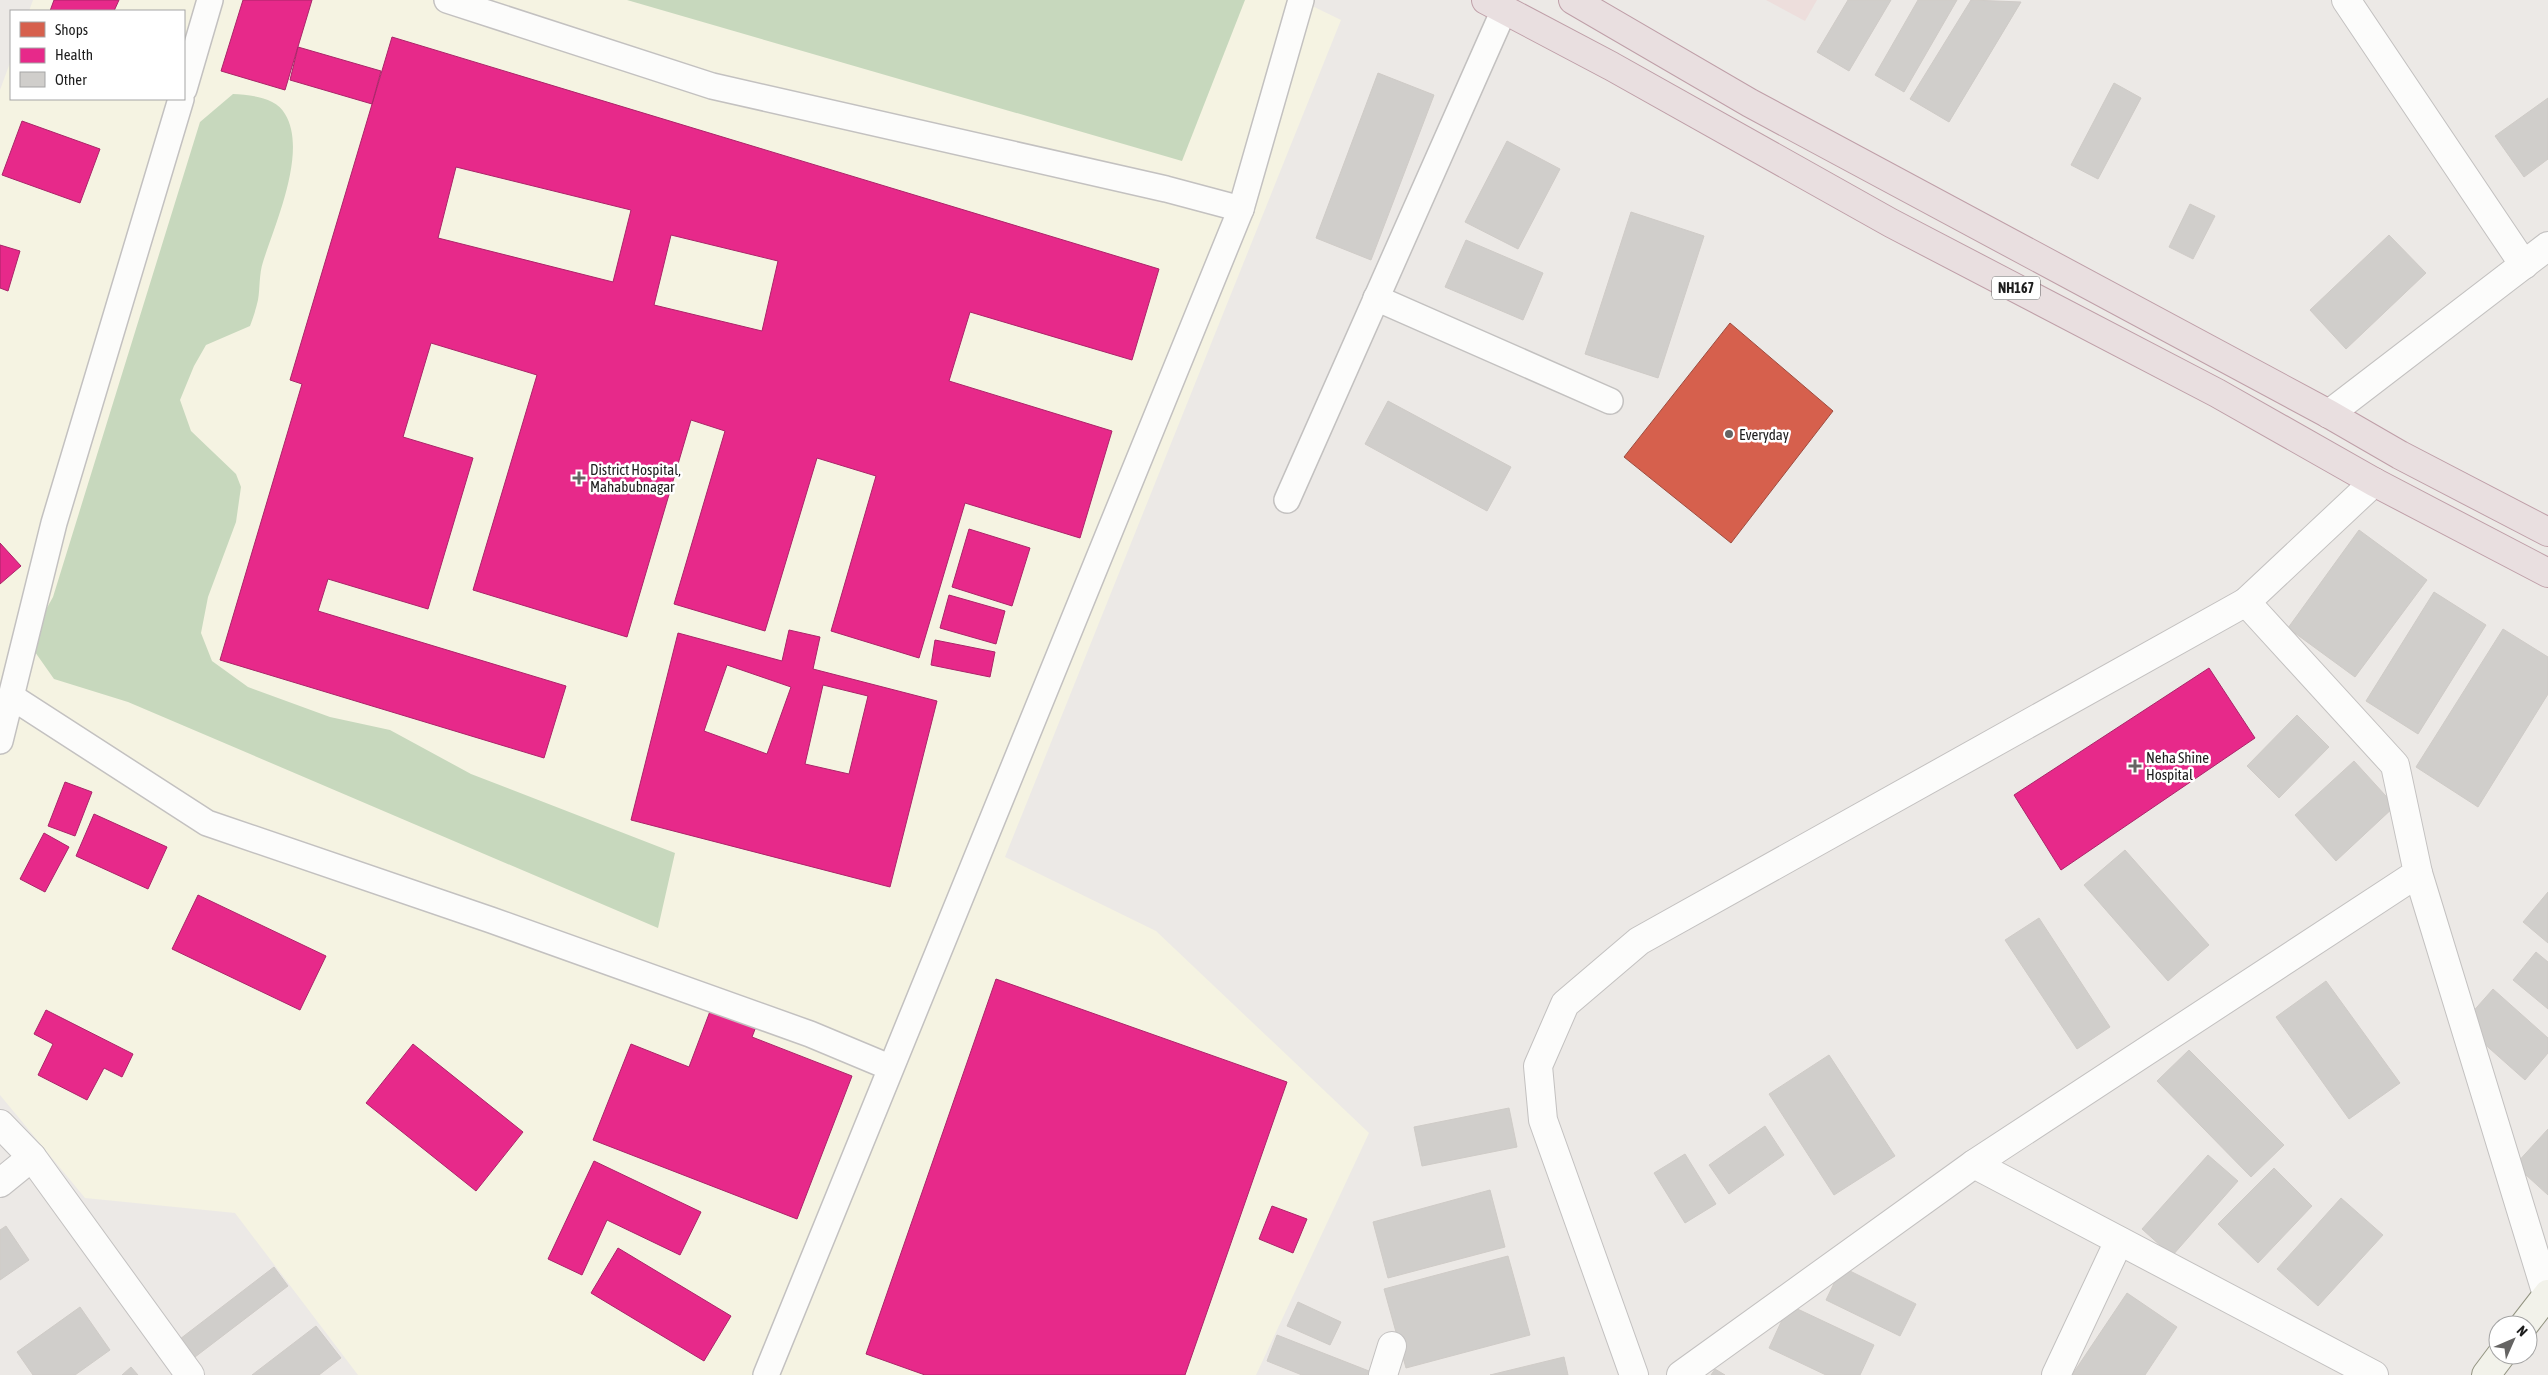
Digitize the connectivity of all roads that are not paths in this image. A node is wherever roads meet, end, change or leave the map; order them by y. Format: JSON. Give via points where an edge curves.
{"nodes":[{"id":1,"x":210,"y":0,"type":"edge"},
{"id":2,"x":447,"y":0,"type":"edge"},
{"id":3,"x":1301,"y":0,"type":"edge"},
{"id":4,"x":1573,"y":0,"type":"edge"},
{"id":5,"x":2346,"y":0,"type":"edge"},
{"id":6,"x":1495,"y":5,"type":"edge"},
{"id":7,"x":1694,"y":71,"type":"junction"},
{"id":8,"x":185,"y":86,"type":"edge"},
{"id":9,"x":181,"y":100,"type":"edge"},
{"id":10,"x":1679,"y":104,"type":"junction"},
{"id":11,"x":1241,"y":209,"type":"junction"},
{"id":12,"x":2548,"y":246,"type":"edge"},
{"id":13,"x":2524,"y":265,"type":"junction"},
{"id":14,"x":1376,"y":298,"type":"junction"},
{"id":15,"x":1610,"y":401,"type":"dead end"},
{"id":16,"x":2329,"y":414,"type":"junction"},
{"id":17,"x":2374,"y":482,"type":"junction"},
{"id":18,"x":1287,"y":500,"type":"dead end"},
{"id":19,"x":2548,"y":532,"type":"edge"},
{"id":20,"x":2548,"y":573,"type":"edge"},
{"id":21,"x":2246,"y":602,"type":"junction"},
{"id":22,"x":12,"y":697,"type":"junction"},
{"id":23,"x":0,"y":741,"type":"edge"},
{"id":24,"x":2418,"y":873,"type":"junction"},
{"id":25,"x":889,"y":1068,"type":"junction"},
{"id":26,"x":0,"y":1124,"type":"edge"},
{"id":27,"x":32,"y":1157,"type":"junction"},
{"id":28,"x":1974,"y":1164,"type":"junction"},
{"id":29,"x":0,"y":1184,"type":"edge"},
{"id":30,"x":2119,"y":1241,"type":"junction"},
{"id":31,"x":2547,"y":1295,"type":"edge"},
{"id":32,"x":2532,"y":1315,"type":"edge"},
{"id":33,"x":1392,"y":1346,"type":"dead end"},
{"id":34,"x":2494,"y":1365,"type":"edge"},
{"id":35,"x":190,"y":1375,"type":"edge"},
{"id":36,"x":766,"y":1375,"type":"edge"},
{"id":37,"x":1383,"y":1375,"type":"edge"},
{"id":38,"x":1634,"y":1375,"type":"edge"},
{"id":39,"x":1681,"y":1375,"type":"edge"},
{"id":40,"x":2056,"y":1375,"type":"edge"},
{"id":41,"x":2374,"y":1375,"type":"edge"},
{"id":42,"x":2486,"y":1375,"type":"edge"}],
"edges":[{"from":1,"to":8,"type":"lane"},
{"from":2,"to":11,"type":"lane","via":[[712,86]]},
{"from":3,"to":11,"type":"lane"},
{"from":4,"to":7,"type":"highway","number":"NH167"},
{"from":5,"to":13,"type":"street"},
{"from":6,"to":10,"type":"highway","number":"NH167"},
{"from":6,"to":14,"type":"lane"},
{"from":7,"to":10,"type":"highway"},
{"from":7,"to":16,"type":"highway","number":"NH167"},
{"from":9,"to":22,"type":"lane","via":[[54,523]]},
{"from":10,"to":17,"type":"highway","number":"NH167","via":[[1891,223],[2217,393]]},
{"from":11,"to":25,"type":"lane"},
{"from":12,"to":13,"type":"street"},
{"from":13,"to":16,"type":"street"},
{"from":14,"to":15,"type":"lane"},
{"from":14,"to":18,"type":"lane"},
{"from":16,"to":19,"type":"highway","number":"NH167"},
{"from":17,"to":20,"type":"highway","number":"NH167"},
{"from":17,"to":21,"type":"street"},
{"from":21,"to":24,"type":"street","via":[[2395,765]]},
{"from":21,"to":38,"type":"street","via":[[1639,941],[1565,1004],[1538,1066],[1543,1120]]},
{"from":22,"to":23,"type":"lane"},
{"from":22,"to":25,"type":"lane","via":[[208,823],[810,1034]]},
{"from":24,"to":28,"type":"street"},
{"from":24,"to":31,"type":"street"},
{"from":25,"to":36,"type":"lane"},
{"from":26,"to":27,"type":"street"},
{"from":27,"to":29,"type":"street"},
{"from":27,"to":35,"type":"street"},
{"from":28,"to":30,"type":"street"},
{"from":28,"to":39,"type":"street"},
{"from":30,"to":40,"type":"street"},
{"from":30,"to":41,"type":"street"},
{"from":31,"to":32,"type":"street"},
{"from":33,"to":37,"type":"street"},
{"from":34,"to":42,"type":"street"}]}
